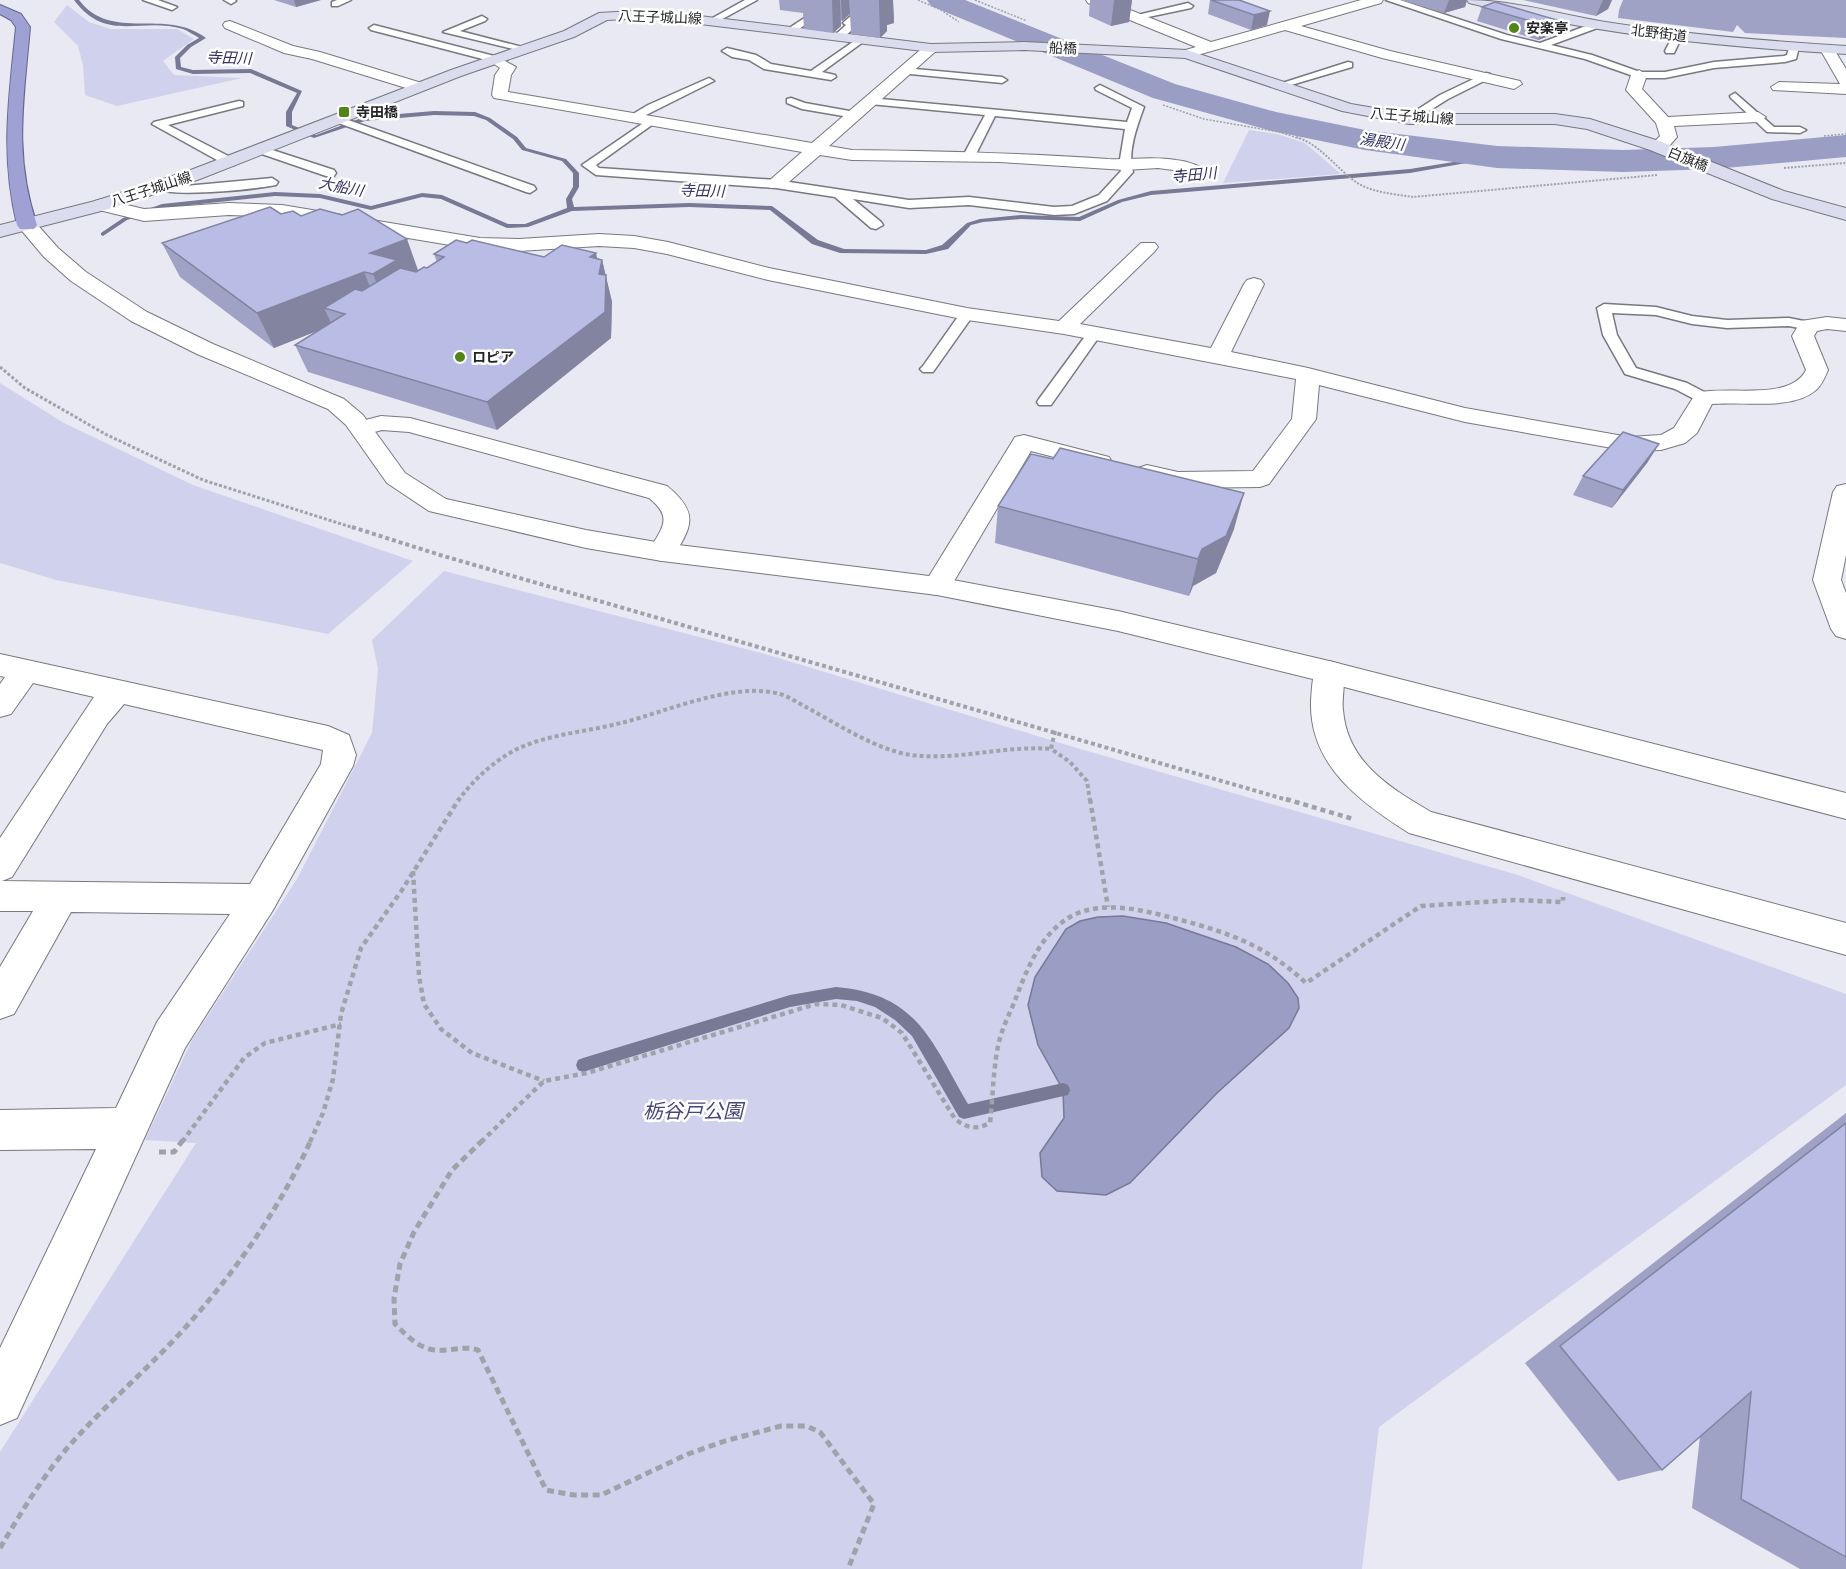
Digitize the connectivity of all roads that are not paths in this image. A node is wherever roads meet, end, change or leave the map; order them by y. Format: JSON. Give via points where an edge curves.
{"nodes":[{"id":1,"x":148,"y":0,"type":"edge"},
{"id":2,"x":346,"y":0,"type":"edge"},
{"id":3,"x":752,"y":0,"type":"edge"},
{"id":4,"x":1093,"y":0,"type":"edge"},
{"id":5,"x":1376,"y":0,"type":"edge"},
{"id":6,"x":1391,"y":0,"type":"edge"},
{"id":7,"x":1474,"y":0,"type":"edge"},
{"id":8,"x":613,"y":1,"type":"edge"},
{"id":9,"x":335,"y":4,"type":"dead end"},
{"id":10,"x":1188,"y":6,"type":"dead end"},
{"id":11,"x":172,"y":7,"type":"dead end"},
{"id":12,"x":0,"y":9,"type":"edge"},
{"id":13,"x":604,"y":16,"type":"junction"},
{"id":14,"x":1134,"y":17,"type":"junction"},
{"id":15,"x":482,"y":19,"type":"dead end"},
{"id":16,"x":714,"y":20,"type":"junction"},
{"id":17,"x":1596,"y":24,"type":"junction"},
{"id":18,"x":230,"y":25,"type":"dead end"},
{"id":19,"x":1285,"y":26,"type":"junction"},
{"id":20,"x":374,"y":28,"type":"dead end"},
{"id":21,"x":788,"y":32,"type":"junction"},
{"id":22,"x":1677,"y":36,"type":"junction"},
{"id":23,"x":838,"y":37,"type":"junction"},
{"id":24,"x":860,"y":40,"type":"junction"},
{"id":25,"x":1024,"y":46,"type":"joint"},
{"id":26,"x":1540,"y":46,"type":"junction"},
{"id":27,"x":1794,"y":47,"type":"junction"},
{"id":28,"x":931,"y":48,"type":"junction"},
{"id":29,"x":1212,"y":48,"type":"junction"},
{"id":30,"x":1827,"y":49,"type":"junction"},
{"id":31,"x":522,"y":50,"type":"junction"},
{"id":32,"x":1102,"y":50,"type":"joint"},
{"id":33,"x":1846,"y":50,"type":"edge"},
{"id":34,"x":727,"y":51,"type":"dead end"},
{"id":35,"x":1670,"y":51,"type":"dead end"},
{"id":36,"x":1186,"y":54,"type":"junction"},
{"id":37,"x":494,"y":59,"type":"junction"},
{"id":38,"x":1348,"y":65,"type":"dead end"},
{"id":39,"x":904,"y":71,"type":"junction"},
{"id":40,"x":813,"y":74,"type":"junction"},
{"id":41,"x":1640,"y":75,"type":"junction"},
{"id":42,"x":1486,"y":76,"type":"junction"},
{"id":43,"x":693,"y":77,"type":"dead end"},
{"id":44,"x":831,"y":77,"type":"dead end"},
{"id":45,"x":1002,"y":80,"type":"dead end"},
{"id":46,"x":709,"y":81,"type":"junction"},
{"id":47,"x":1846,"y":82,"type":"edge"},
{"id":48,"x":1514,"y":84,"type":"dead end"},
{"id":49,"x":724,"y":85,"type":"dead end"},
{"id":50,"x":1281,"y":85,"type":"junction"},
{"id":51,"x":419,"y":87,"type":"junction"},
{"id":52,"x":1779,"y":87,"type":"dead end"},
{"id":53,"x":1100,"y":88,"type":"dead end"},
{"id":54,"x":1846,"y":89,"type":"edge"},
{"id":55,"x":1735,"y":96,"type":"dead end"},
{"id":56,"x":791,"y":101,"type":"dead end"},
{"id":57,"x":870,"y":101,"type":"junction"},
{"id":58,"x":239,"y":104,"type":"dead end"},
{"id":59,"x":992,"y":112,"type":"junction"},
{"id":60,"x":855,"y":115,"type":"junction"},
{"id":61,"x":634,"y":117,"type":"junction"},
{"id":62,"x":1758,"y":117,"type":"junction"},
{"id":63,"x":1409,"y":119,"type":"junction"},
{"id":64,"x":652,"y":120,"type":"junction"},
{"id":65,"x":343,"y":121,"type":"junction"},
{"id":66,"x":1664,"y":122,"type":"junction"},
{"id":67,"x":1131,"y":126,"type":"junction"},
{"id":68,"x":1800,"y":130,"type":"dead end"},
{"id":69,"x":1656,"y":146,"type":"junction"},
{"id":70,"x":816,"y":148,"type":"junction"},
{"id":71,"x":260,"y":150,"type":"junction"},
{"id":72,"x":969,"y":156,"type":"junction"},
{"id":73,"x":230,"y":162,"type":"junction"},
{"id":74,"x":1125,"y":165,"type":"junction"},
{"id":75,"x":330,"y":173,"type":"dead end"},
{"id":76,"x":1200,"y":174,"type":"dead end"},
{"id":77,"x":272,"y":182,"type":"dead end"},
{"id":78,"x":776,"y":184,"type":"junction"},
{"id":79,"x":159,"y":187,"type":"junction"},
{"id":80,"x":530,"y":189,"type":"dead end"},
{"id":81,"x":838,"y":193,"type":"junction"},
{"id":82,"x":102,"y":205,"type":"junction"},
{"id":83,"x":1846,"y":214,"type":"edge"},
{"id":84,"x":27,"y":225,"type":"junction"},
{"id":85,"x":876,"y":225,"type":"dead end"},
{"id":86,"x":0,"y":231,"type":"edge"},
{"id":87,"x":1148,"y":247,"type":"dead end"},
{"id":88,"x":1254,"y":284,"type":"dead end"},
{"id":89,"x":967,"y":314,"type":"junction"},
{"id":90,"x":1846,"y":325,"type":"edge"},
{"id":91,"x":1809,"y":326,"type":"junction"},
{"id":92,"x":1064,"y":328,"type":"junction"},
{"id":93,"x":1094,"y":334,"type":"junction"},
{"id":94,"x":1218,"y":356,"type":"junction"},
{"id":95,"x":928,"y":369,"type":"dead end"},
{"id":96,"x":1308,"y":375,"type":"junction"},
{"id":97,"x":1704,"y":398,"type":"junction"},
{"id":98,"x":1045,"y":402,"type":"dead end"},
{"id":99,"x":363,"y":428,"type":"junction"},
{"id":100,"x":1846,"y":492,"type":"edge"},
{"id":101,"x":662,"y":552,"type":"junction"},
{"id":102,"x":937,"y":586,"type":"junction"},
{"id":103,"x":1846,"y":629,"type":"edge"},
{"id":104,"x":13,"y":668,"type":"edge"},
{"id":105,"x":1329,"y":672,"type":"junction"},
{"id":106,"x":117,"y":691,"type":"junction"},
{"id":107,"x":0,"y":706,"type":"edge"},
{"id":108,"x":1846,"y":806,"type":"edge"},
{"id":109,"x":0,"y":867,"type":"edge"},
{"id":110,"x":0,"y":896,"type":"edge"},
{"id":111,"x":61,"y":896,"type":"junction"},
{"id":112,"x":260,"y":899,"type":"junction"},
{"id":113,"x":1846,"y":939,"type":"edge"},
{"id":114,"x":0,"y":1002,"type":"edge"},
{"id":115,"x":126,"y":1128,"type":"junction"},
{"id":116,"x":0,"y":1130,"type":"edge"},
{"id":117,"x":0,"y":1401,"type":"edge"}],
"edges":[{"from":1,"to":11,"type":"lane"},
{"from":2,"to":9,"type":"lane"},
{"from":3,"to":16,"type":"lane"},
{"from":4,"to":14,"type":"street"},
{"from":5,"to":19,"type":"street"},
{"from":6,"to":26,"type":"lane"},
{"from":7,"to":17,"type":"main road","name":"北野街道"},
{"from":8,"to":13,"type":"main road"},
{"from":10,"to":14,"type":"lane"},
{"from":12,"to":84,"type":"highway","via":[[16,17],[23,27],[9,145],[17,204]]},
{"from":13,"to":16,"type":"main road","name":"八王子城山線","via":[[650,14]]},
{"from":13,"to":31,"type":"main road","name":"八王子城山線","via":[[569,34]]},
{"from":14,"to":29,"type":"street"},
{"from":15,"to":31,"type":"lane","via":[[443,30]]},
{"from":16,"to":21,"type":"main road","name":"八王子城山線"},
{"from":17,"to":22,"type":"main road","name":"北野街道"},
{"from":17,"to":26,"type":"lane"},
{"from":18,"to":51,"type":"street","via":[[289,50]]},
{"from":19,"to":29,"type":"street"},
{"from":19,"to":42,"type":"street","via":[[1387,55]]},
{"from":20,"to":37,"type":"lane"},
{"from":21,"to":23,"type":"main road","name":"八王子城山線"},
{"from":21,"to":23,"type":"lane","via":[[829,5],[866,8]]},
{"from":22,"to":27,"type":"main road","name":"北野街道"},
{"from":22,"to":35,"type":"lane"},
{"from":23,"to":24,"type":"main road","name":"八王子城山線"},
{"from":24,"to":28,"type":"main road","name":"八王子城山線"},
{"from":24,"to":40,"type":"lane"},
{"from":25,"to":28,"type":"main road","name":"八王子城山線"},
{"from":25,"to":32,"type":"main road","name":"船橋"},
{"from":26,"to":41,"type":"lane"},
{"from":27,"to":30,"type":"main road","name":"北野街道"},
{"from":27,"to":41,"type":"lane","via":[[1792,57],[1785,59]]},
{"from":28,"to":39,"type":"street"},
{"from":29,"to":36,"type":"street"},
{"from":30,"to":33,"type":"main road","name":"北野街道"},
{"from":30,"to":47,"type":"street"},
{"from":31,"to":37,"type":"main road","name":"八王子城山線"},
{"from":32,"to":36,"type":"main road","name":"八王子城山線"},
{"from":34,"to":40,"type":"lane","via":[[752,57],[768,67]]},
{"from":36,"to":50,"type":"main road","name":"八王子城山線"},
{"from":37,"to":51,"type":"main road","name":"八王子城山線"},
{"from":37,"to":61,"type":"street","via":[[508,67],[500,95]]},
{"from":38,"to":50,"type":"lane"},
{"from":39,"to":45,"type":"lane"},
{"from":39,"to":57,"type":"street"},
{"from":40,"to":44,"type":"lane"},
{"from":41,"to":66,"type":"street","via":[[1634,90]]},
{"from":42,"to":48,"type":"street"},
{"from":42,"to":63,"type":"lane"},
{"from":43,"to":46,"type":"lane"},
{"from":46,"to":49,"type":"lane"},
{"from":46,"to":61,"type":"lane","via":[[672,100],[656,103]]},
{"from":50,"to":63,"type":"main road","name":"八王子城山線","via":[[1348,108]]},
{"from":51,"to":65,"type":"main road","name":"八王子城山線"},
{"from":52,"to":54,"type":"street"},
{"from":53,"to":67,"type":"lane","via":[[1138,107]]},
{"from":55,"to":62,"type":"lane"},
{"from":56,"to":60,"type":"lane"},
{"from":57,"to":59,"type":"lane"},
{"from":57,"to":60,"type":"street"},
{"from":58,"to":73,"type":"lane","via":[[158,124]]},
{"from":59,"to":67,"type":"lane"},
{"from":59,"to":72,"type":"lane"},
{"from":60,"to":70,"type":"street"},
{"from":61,"to":64,"type":"street"},
{"from":62,"to":66,"type":"street"},
{"from":62,"to":68,"type":"lane","via":[[1771,130]]},
{"from":63,"to":69,"type":"main road","name":"八王子城山線","via":[[1569,120]]},
{"from":64,"to":70,"type":"street"},
{"from":64,"to":78,"type":"lane","via":[[588,165],[596,171]]},
{"from":65,"to":71,"type":"main road","name":"八王子城山線"},
{"from":65,"to":80,"type":"lane"},
{"from":66,"to":69,"type":"street","via":[[1669,137]]},
{"from":67,"to":74,"type":"lane"},
{"from":69,"to":83,"type":"main road","name":"白旗橋","via":[[1778,195]]},
{"from":70,"to":72,"type":"street","via":[[852,154]]},
{"from":70,"to":78,"type":"street"},
{"from":71,"to":73,"type":"main road","name":"八王子城山線"},
{"from":71,"to":75,"type":"lane"},
{"from":72,"to":74,"type":"street"},
{"from":73,"to":79,"type":"main road","name":"八王子城山線"},
{"from":74,"to":76,"type":"street","via":[[1176,165]]},
{"from":74,"to":81,"type":"lane","via":[[1127,172],[1103,198],[1074,210],[969,201],[909,204]]},
{"from":77,"to":79,"type":"lane","via":[[185,190]]},
{"from":78,"to":81,"type":"lane"},
{"from":79,"to":82,"type":"main road","name":"八王子城山線"},
{"from":81,"to":85,"type":"lane"},
{"from":82,"to":84,"type":"main road","name":"八王子城山線"},
{"from":82,"to":89,"type":"street","via":[[137,214],[282,210],[480,244],[634,242]]},
{"from":84,"to":86,"type":"main road","name":"八王子城山線"},
{"from":84,"to":99,"type":"street","via":[[98,292],[129,312],[335,404]]},
{"from":87,"to":92,"type":"street"},
{"from":88,"to":94,"type":"street"},
{"from":89,"to":92,"type":"street"},
{"from":89,"to":95,"type":"lane"},
{"from":90,"to":91,"type":"street"},
{"from":91,"to":97,"type":"street","via":[[1803,336],[1817,370],[1809,385],[1782,395]]},
{"from":91,"to":97,"type":"lane","via":[[1789,322],[1727,324],[1656,311],[1604,308],[1610,335],[1630,371],[1681,386]]},
{"from":92,"to":93,"type":"street"},
{"from":93,"to":94,"type":"street"},
{"from":93,"to":98,"type":"lane"},
{"from":94,"to":96,"type":"street"},
{"from":96,"to":97,"type":"street","via":[[1465,415],[1629,444],[1666,441],[1687,430]]},
{"from":96,"to":102,"type":"street","via":[[1304,419],[1260,479],[1178,480],[1024,442]]},
{"from":99,"to":101,"type":"street","via":[[397,478],[438,505]]},
{"from":99,"to":101,"type":"street","via":[[381,423],[410,424],[657,492],[678,512],[679,522]]},
{"from":100,"to":103,"type":"street","via":[[1827,580]]},
{"from":101,"to":102,"type":"street"},
{"from":102,"to":105,"type":"street","via":[[1118,621]]},
{"from":104,"to":106,"type":"street"},
{"from":104,"to":107,"type":"street"},
{"from":105,"to":108,"type":"street"},
{"from":105,"to":113,"type":"street","via":[[1327,717],[1341,762],[1376,795],[1421,823]]},
{"from":106,"to":109,"type":"street","via":[[96,716]]},
{"from":106,"to":112,"type":"street","via":[[328,738],[338,744],[337,766]]},
{"from":110,"to":111,"type":"street"},
{"from":111,"to":112,"type":"street"},
{"from":111,"to":114,"type":"street"},
{"from":112,"to":115,"type":"street","via":[[171,1035]]},
{"from":115,"to":116,"type":"street"},
{"from":115,"to":117,"type":"street"}]}
